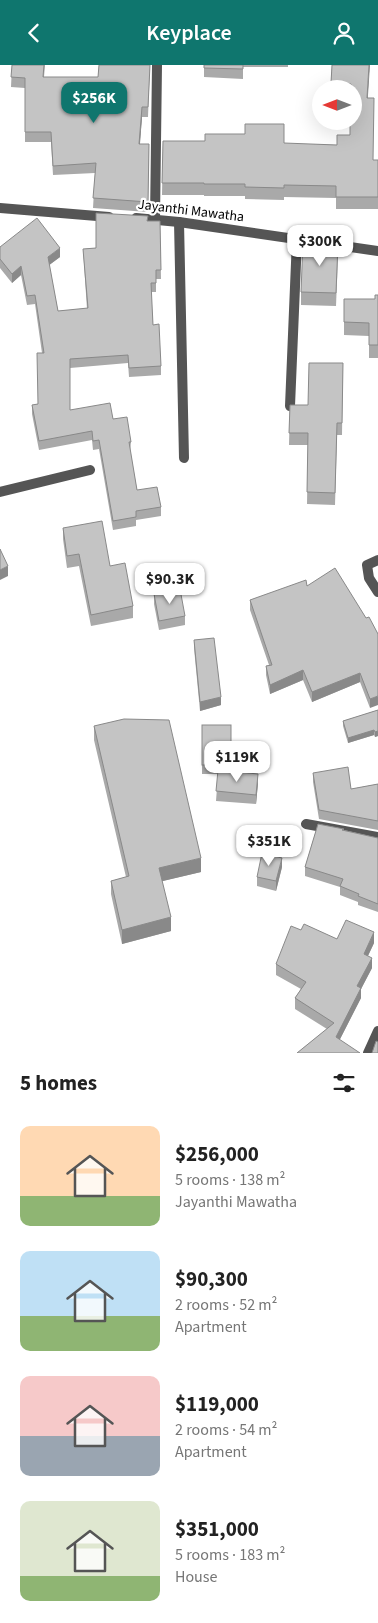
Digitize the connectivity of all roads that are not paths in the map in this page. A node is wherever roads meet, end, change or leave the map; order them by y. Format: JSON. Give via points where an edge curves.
{"nodes":[{"id":1,"x":157,"y":65,"type":"edge"},
{"id":2,"x":0,"y":208,"type":"edge"},
{"id":3,"x":155,"y":219,"type":"junction"},
{"id":4,"x":179,"y":222,"type":"junction"},
{"id":5,"x":297,"y":239,"type":"junction"},
{"id":6,"x":378,"y":251,"type":"edge"},
{"id":7,"x":290,"y":406,"type":"edge"},
{"id":8,"x":184,"y":458,"type":"dead end"},
{"id":9,"x":90,"y":470,"type":"dead end"},
{"id":10,"x":0,"y":492,"type":"edge"},
{"id":11,"x":378,"y":560,"type":"edge"},
{"id":12,"x":378,"y":592,"type":"edge"},
{"id":13,"x":306,"y":824,"type":"dead end"},
{"id":14,"x":378,"y":837,"type":"edge"},
{"id":15,"x":378,"y":1031,"type":"edge"},
{"id":16,"x":368,"y":1053,"type":"edge"}],
"edges":[{"from":1,"to":3,"type":"street"},
{"from":2,"to":3,"type":"street","name":"Jayanthi Mawatha"},
{"from":3,"to":4,"type":"street","name":"Jayanthi Mawatha"},
{"from":4,"to":5,"type":"street","name":"Jayanthi Mawatha"},
{"from":4,"to":8,"type":"street"},
{"from":5,"to":6,"type":"street","name":"Jayanthi Mawatha"},
{"from":5,"to":7,"type":"street"},
{"from":9,"to":10,"type":"street"},
{"from":11,"to":12,"type":"street","via":[[367,565],[369,578]]},
{"from":13,"to":14,"type":"street"},
{"from":15,"to":16,"type":"street"}]}
